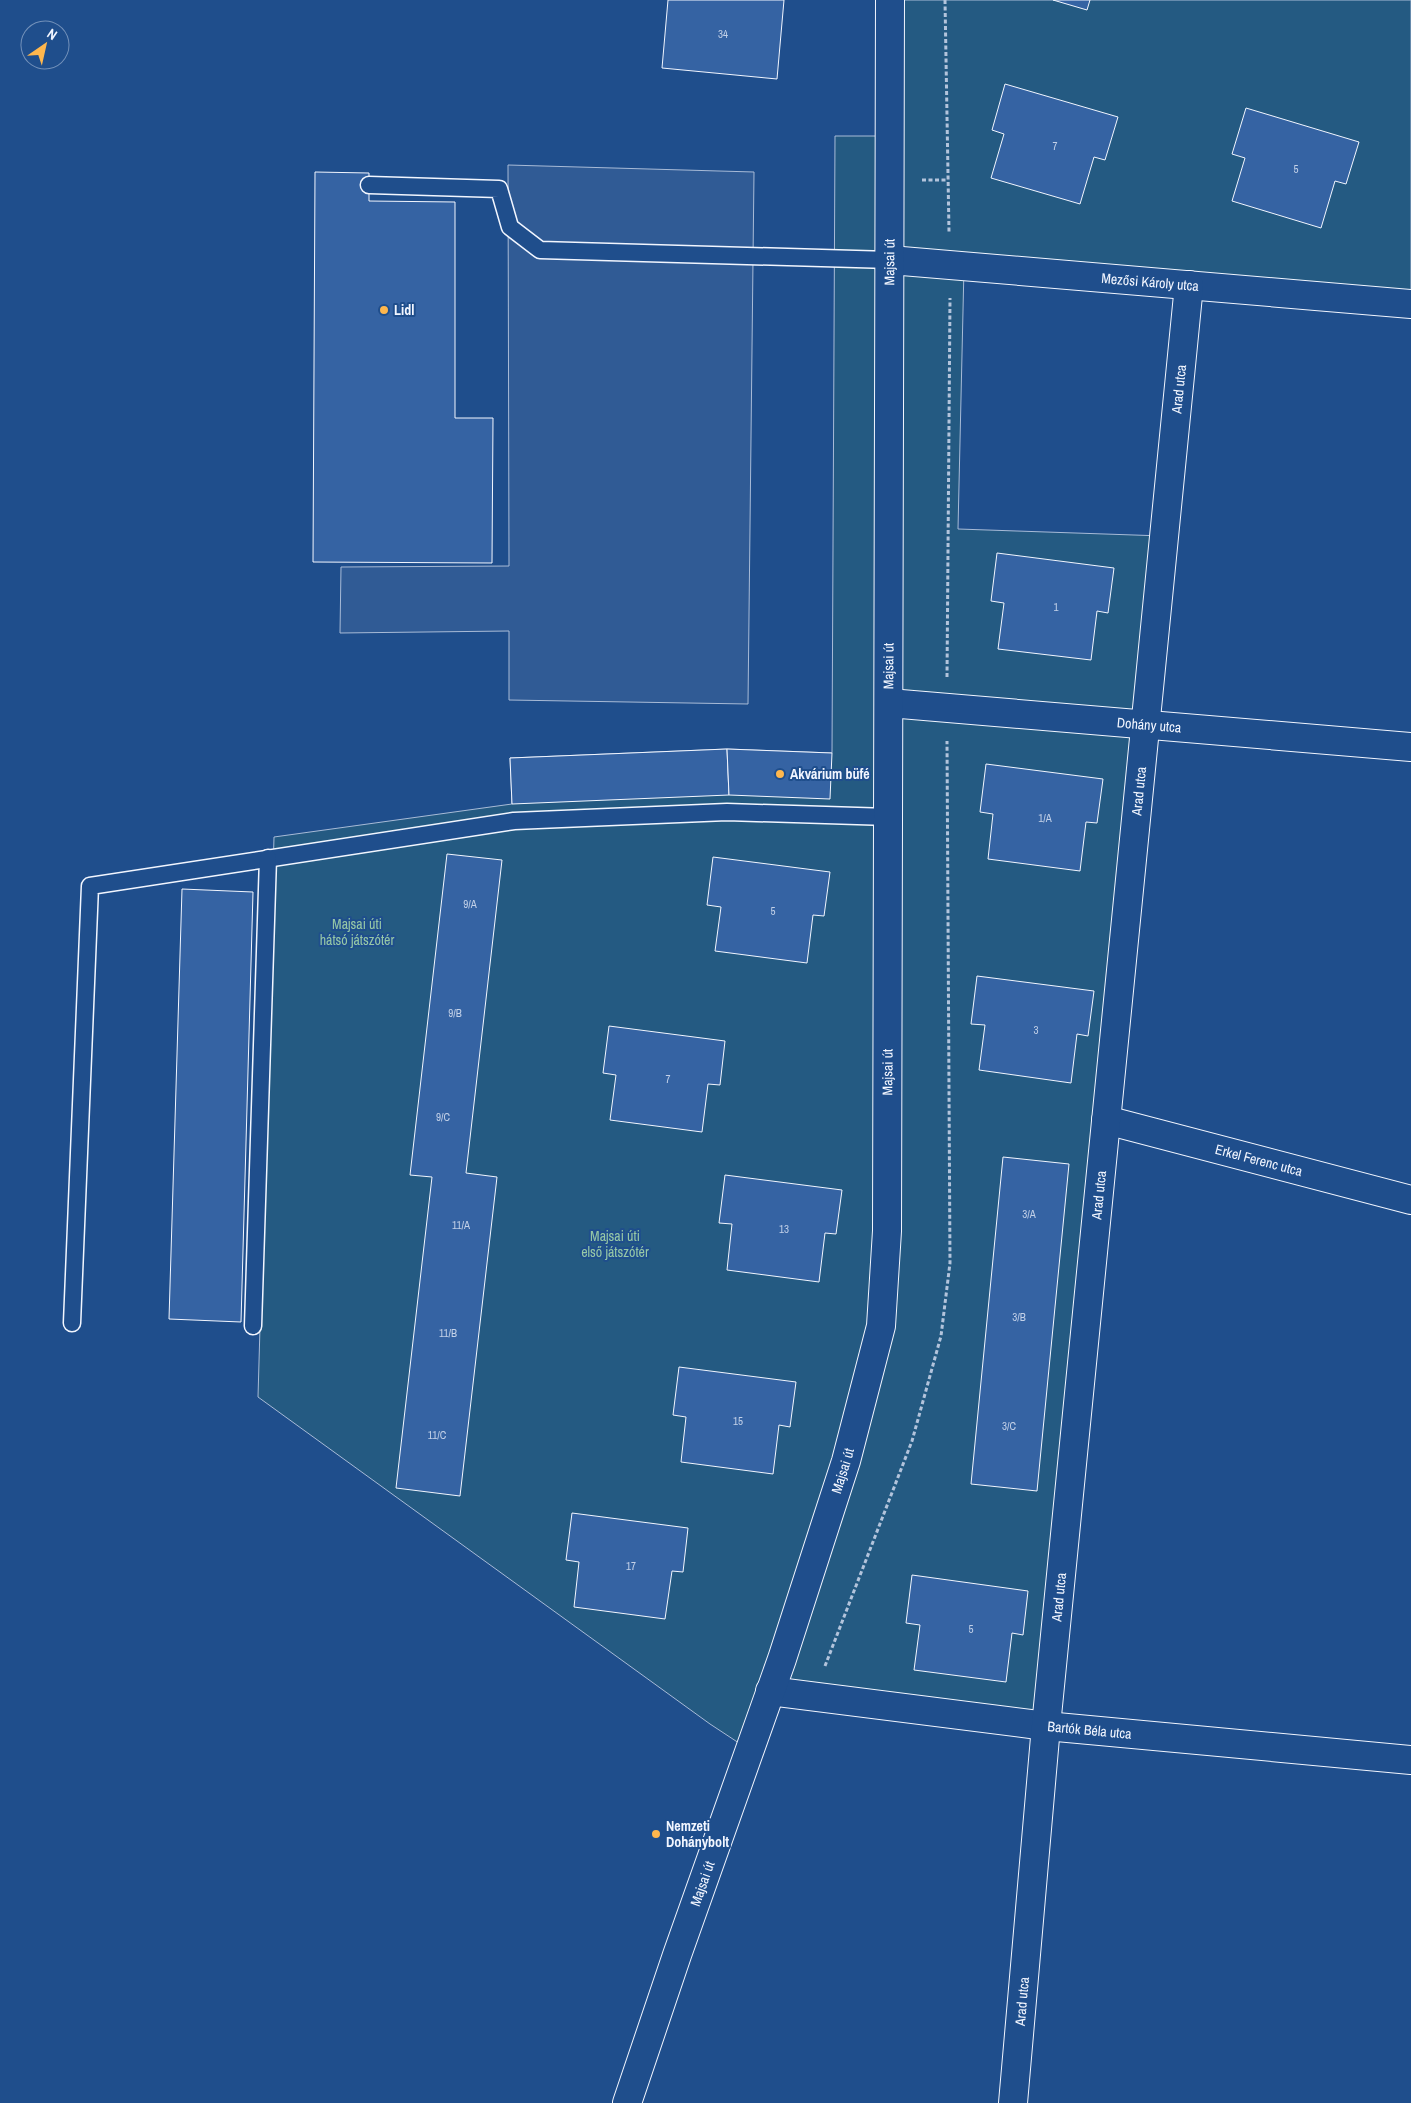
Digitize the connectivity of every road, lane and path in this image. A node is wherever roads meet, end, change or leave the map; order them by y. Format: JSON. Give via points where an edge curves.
{"nodes":[{"id":1,"x":890,"y":0,"type":"edge"},
{"id":2,"x":945,"y":0,"type":"edge"},
{"id":3,"x":369,"y":185,"type":"dead end"},
{"id":4,"x":890,"y":260,"type":"junction"},
{"id":5,"x":950,"y":265,"type":"junction"},
{"id":6,"x":1189,"y":286,"type":"junction"},
{"id":7,"x":1411,"y":304,"type":"edge"},
{"id":8,"x":889,"y":703,"type":"junction"},
{"id":9,"x":947,"y":708,"type":"junction"},
{"id":10,"x":1145,"y":724,"type":"junction"},
{"id":11,"x":1411,"y":747,"type":"edge"},
{"id":12,"x":889,"y":817,"type":"junction"},
{"id":13,"x":268,"y":858,"type":"junction"},
{"id":14,"x":1106,"y":1120,"type":"junction"},
{"id":15,"x":1411,"y":1200,"type":"edge"},
{"id":16,"x":72,"y":1323,"type":"dead end"},
{"id":17,"x":253,"y":1326,"type":"dead end"},
{"id":18,"x":770,"y":1691,"type":"junction"},
{"id":19,"x":813,"y":1697,"type":"junction"},
{"id":20,"x":1046,"y":1726,"type":"junction"},
{"id":21,"x":1411,"y":1760,"type":"edge"},
{"id":22,"x":626,"y":2103,"type":"edge"},
{"id":23,"x":1013,"y":2103,"type":"edge"}],
"edges":[{"from":1,"to":4,"type":"street","name":"Majsai út"},
{"from":2,"to":5,"type":"path"},
{"from":3,"to":4,"type":"lane","via":[[499,189],[510,227],[540,250]]},
{"from":4,"to":5,"type":"street","name":"Mezősi Károly utca"},
{"from":4,"to":8,"type":"street","name":"Majsai út"},
{"from":5,"to":6,"type":"street","name":"Mezősi Károly utca"},
{"from":5,"to":9,"type":"path"},
{"from":6,"to":7,"type":"street","name":"Mezősi Károly utca"},
{"from":6,"to":10,"type":"street","name":"Arad utca"},
{"from":8,"to":9,"type":"street","name":"Dohány utca"},
{"from":8,"to":12,"type":"street","name":"Majsai út"},
{"from":9,"to":10,"type":"street","name":"Dohány utca"},
{"from":9,"to":19,"type":"path","via":[[950,1263],[941,1336],[912,1441]]},
{"from":10,"to":11,"type":"street","name":"Dohány utca"},
{"from":10,"to":14,"type":"street","name":"Arad utca"},
{"from":12,"to":13,"type":"lane","via":[[727,812],[514,820]]},
{"from":12,"to":18,"type":"street","name":"Majsai út","via":[[887,1231],[881,1326],[846,1461]]},
{"from":13,"to":16,"type":"lane","via":[[90,886]]},
{"from":13,"to":17,"type":"lane"},
{"from":14,"to":15,"type":"street","name":"Erkel Ferenc utca"},
{"from":14,"to":20,"type":"street","name":"Arad utca"},
{"from":18,"to":19,"type":"street","name":"Bartók Béla utca"},
{"from":18,"to":22,"type":"street","name":"Majsai út"},
{"from":19,"to":20,"type":"street","name":"Bartók Béla utca"},
{"from":20,"to":21,"type":"street","name":"Bartók Béla utca"},
{"from":20,"to":23,"type":"street","name":"Arad utca"}]}
